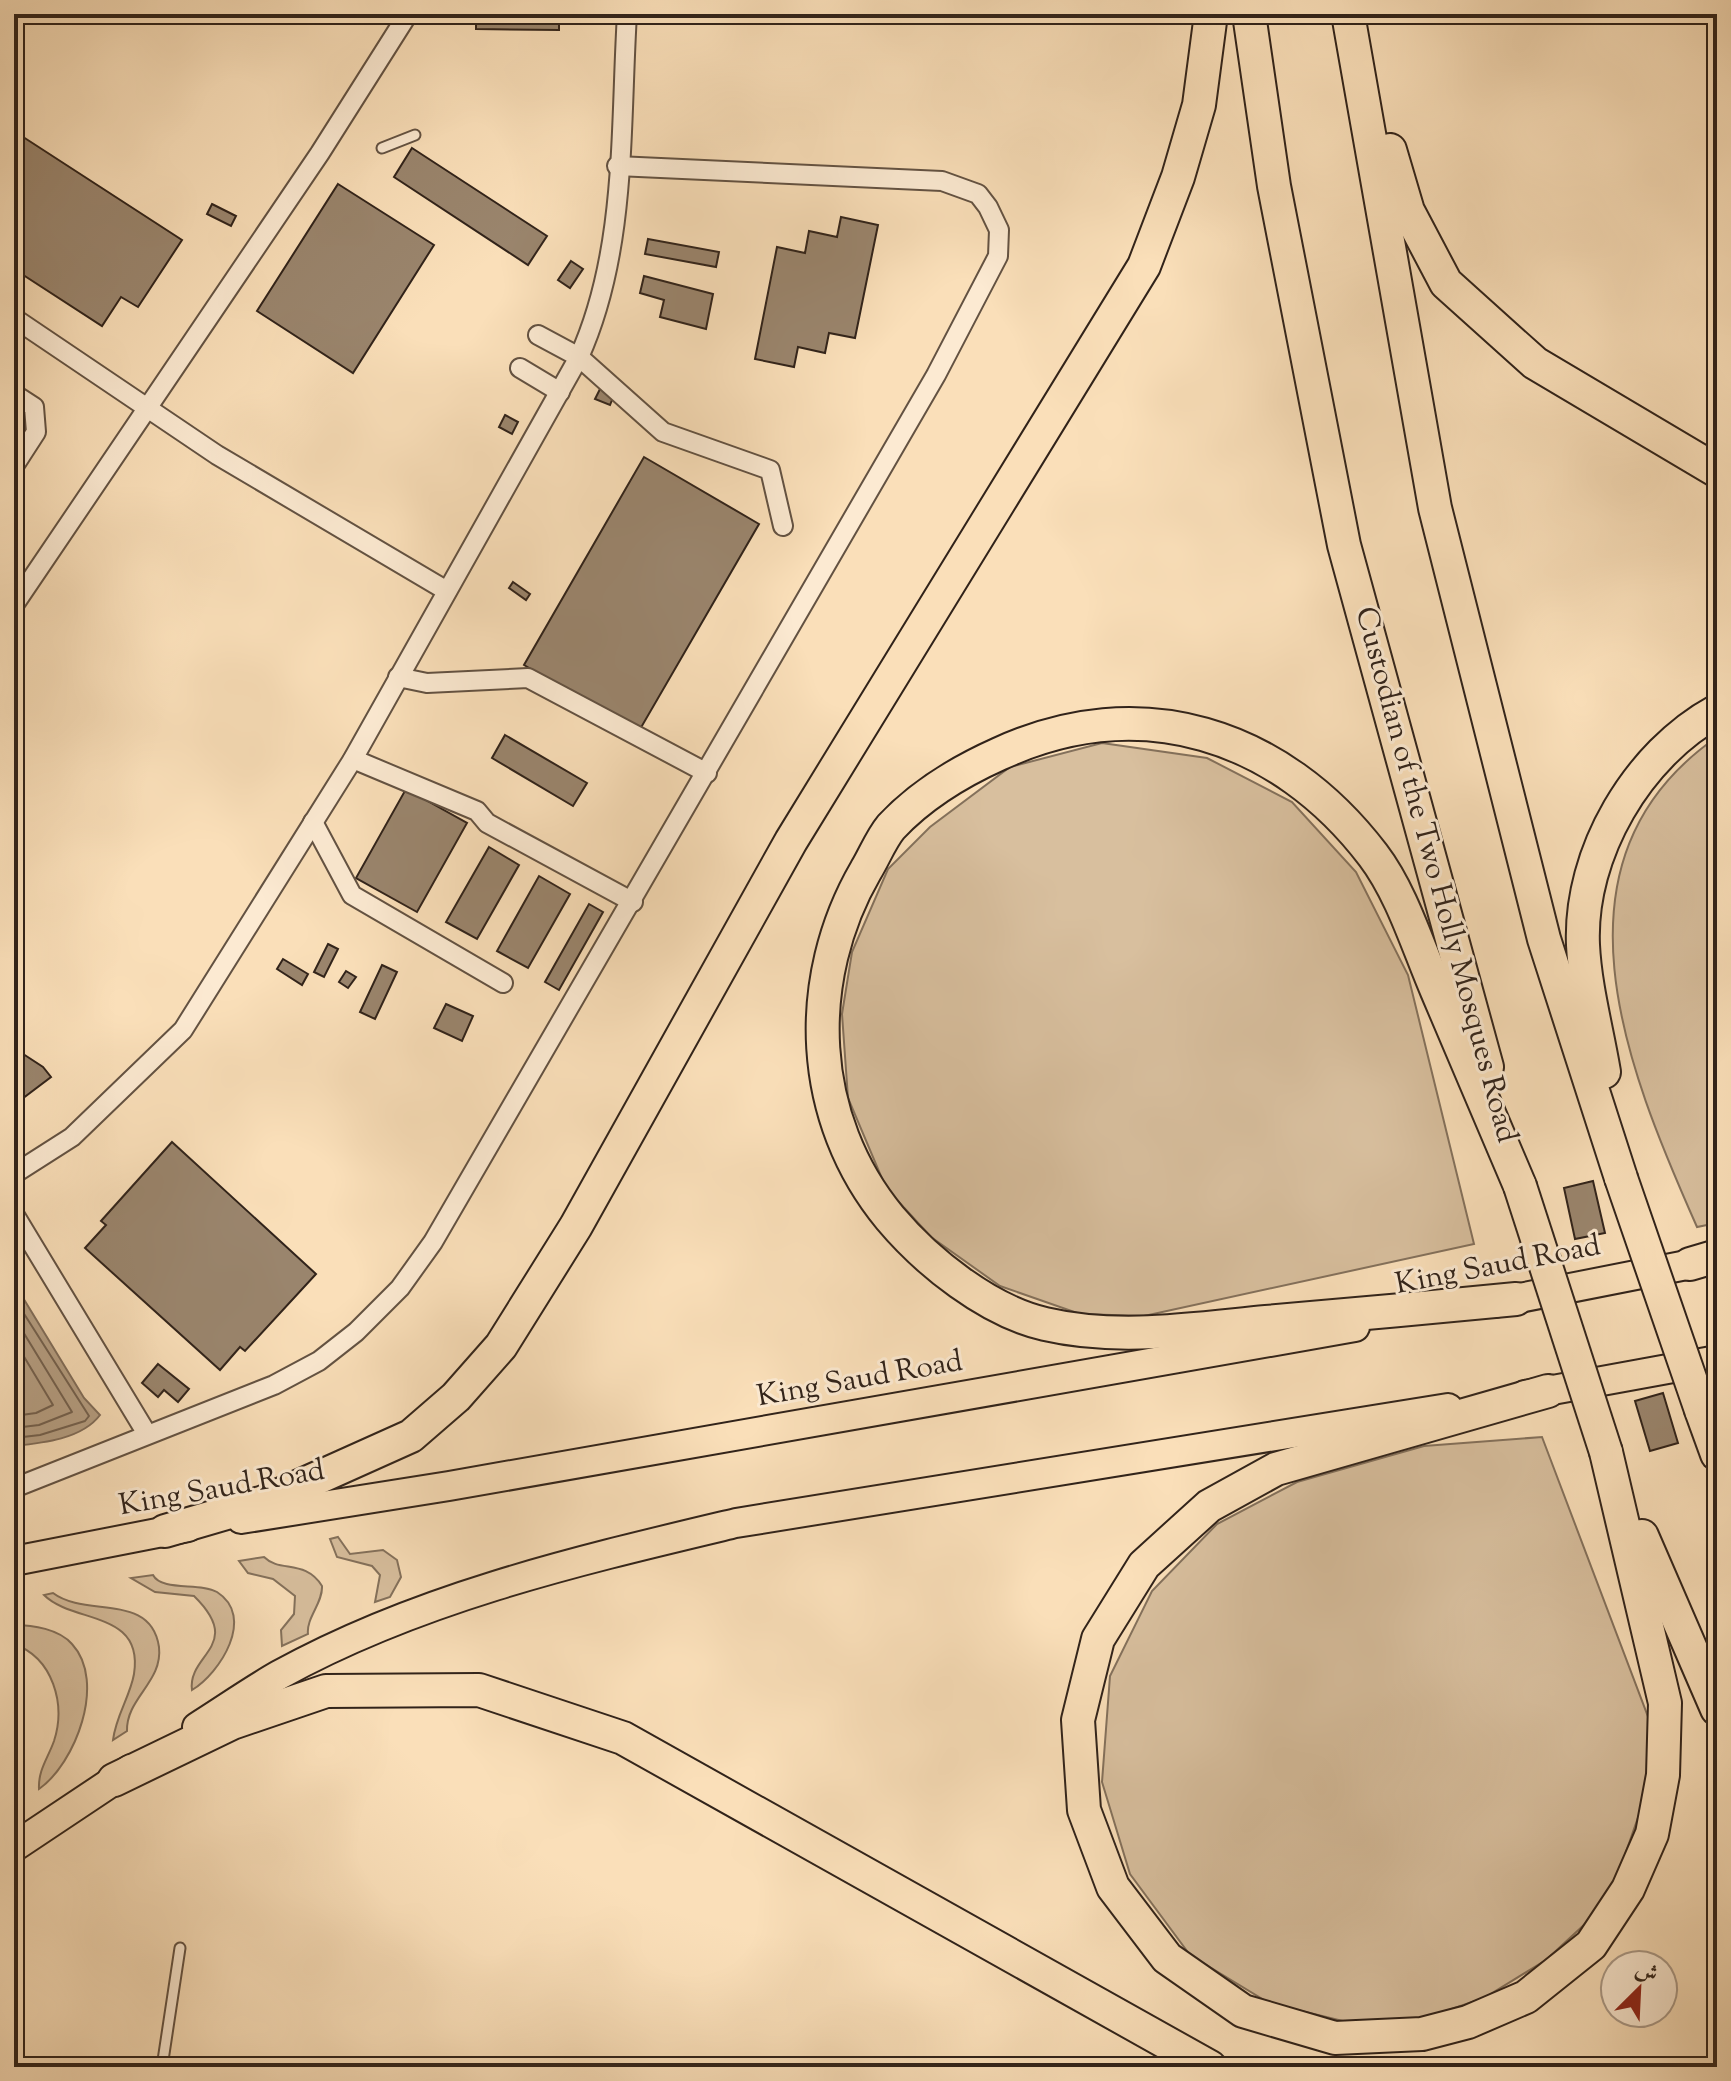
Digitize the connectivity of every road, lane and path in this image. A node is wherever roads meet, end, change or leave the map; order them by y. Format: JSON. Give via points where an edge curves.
{"nodes":[{"id":1,"x":408,"y":14,"type":"edge"},
{"id":2,"x":627,"y":14,"type":"edge"},
{"id":3,"x":1211,"y":14,"type":"edge"},
{"id":4,"x":1249,"y":14,"type":"edge"},
{"id":5,"x":1349,"y":14,"type":"edge"},
{"id":6,"x":415,"y":135,"type":"dead end"},
{"id":7,"x":382,"y":148,"type":"dead end"},
{"id":8,"x":617,"y":166,"type":"junction"},
{"id":9,"x":14,"y":318,"type":"edge"},
{"id":10,"x":538,"y":335,"type":"dead end"},
{"id":11,"x":579,"y":357,"type":"junction"},
{"id":12,"x":520,"y":368,"type":"dead end"},
{"id":13,"x":560,"y":392,"type":"junction"},
{"id":14,"x":14,"y":394,"type":"edge"},
{"id":15,"x":148,"y":409,"type":"junction"},
{"id":16,"x":14,"y":466,"type":"edge"},
{"id":17,"x":1717,"y":471,"type":"edge"},
{"id":18,"x":783,"y":526,"type":"dead end"},
{"id":19,"x":447,"y":591,"type":"junction"},
{"id":20,"x":14,"y":605,"type":"edge"},
{"id":21,"x":398,"y":677,"type":"junction"},
{"id":22,"x":1717,"y":711,"type":"edge"},
{"id":23,"x":353,"y":759,"type":"junction"},
{"id":24,"x":707,"y":773,"type":"junction"},
{"id":25,"x":313,"y":822,"type":"junction"},
{"id":26,"x":633,"y":902,"type":"junction"},
{"id":27,"x":503,"y":983,"type":"dead end"},
{"id":28,"x":14,"y":1174,"type":"edge"},
{"id":29,"x":1621,"y":1178,"type":"junction"},
{"id":30,"x":1520,"y":1186,"type":"junction"},
{"id":31,"x":14,"y":1214,"type":"edge"},
{"id":32,"x":1708,"y":1260,"type":"edge"},
{"id":33,"x":1516,"y":1299,"type":"junction"},
{"id":34,"x":1717,"y":1360,"type":"edge"},
{"id":35,"x":1548,"y":1391,"type":"junction"},
{"id":36,"x":1701,"y":1410,"type":"junction"},
{"id":37,"x":147,"y":1434,"type":"junction"},
{"id":38,"x":1717,"y":1443,"type":"edge"},
{"id":39,"x":1606,"y":1452,"type":"junction"},
{"id":40,"x":1717,"y":1454,"type":"edge"},
{"id":41,"x":14,"y":1488,"type":"edge"},
{"id":42,"x":165,"y":1531,"type":"junction"},
{"id":43,"x":14,"y":1561,"type":"edge"},
{"id":44,"x":1717,"y":1709,"type":"edge"},
{"id":45,"x":114,"y":1780,"type":"junction"},
{"id":46,"x":14,"y":1847,"type":"edge"},
{"id":47,"x":180,"y":1948,"type":"dead end"},
{"id":48,"x":162,"y":2067,"type":"edge"},
{"id":49,"x":1210,"y":2067,"type":"edge"}],
"edges":[{"from":1,"to":15,"type":"street"},
{"from":2,"to":8,"type":"street"},
{"from":3,"to":42,"type":"highway","via":[[1199,105],[1144,266],[791,841],[576,1226],[501,1346],[456,1397],[411,1436],[264,1502]]},
{"from":4,"to":30,"type":"highway","name":"Custodian of the Two Holly Mosques Road","via":[[1274,186],[1344,545]]},
{"from":5,"to":17,"type":"highway","via":[[1408,211],[1446,283],[1535,363]]},
{"from":5,"to":29,"type":"highway","via":[[1435,508],[1544,939]]},
{"from":6,"to":7,"type":"lane"},
{"from":8,"to":11,"type":"street","via":[[608,269]]},
{"from":8,"to":24,"type":"street","via":[[942,181],[978,194],[999,230],[998,256],[971,311]]},
{"from":9,"to":15,"type":"street"},
{"from":10,"to":11,"type":"street"},
{"from":11,"to":13,"type":"street"},
{"from":11,"to":18,"type":"street","via":[[663,432],[770,470]]},
{"from":12,"to":13,"type":"street"},
{"from":13,"to":19,"type":"street"},
{"from":14,"to":16,"type":"street","via":[[34,407],[36,432]]},
{"from":15,"to":19,"type":"street"},
{"from":15,"to":20,"type":"street"},
{"from":19,"to":21,"type":"street"},
{"from":21,"to":23,"type":"street"},
{"from":21,"to":24,"type":"street","via":[[427,683],[528,678]]},
{"from":22,"to":29,"type":"highway","via":[[1688,727],[1639,776],[1604,842],[1590,883],[1583,944]]},
{"from":23,"to":25,"type":"street"},
{"from":23,"to":26,"type":"street","via":[[477,811],[487,823]]},
{"from":24,"to":26,"type":"street"},
{"from":25,"to":27,"type":"street","via":[[352,895]]},
{"from":25,"to":28,"type":"street","via":[[183,1030],[72,1137]]},
{"from":26,"to":37,"type":"street","via":[[433,1242],[400,1288],[319,1361],[274,1385]]},
{"from":29,"to":36,"type":"highway","bridge":true},
{"from":30,"to":33,"type":"highway","via":[[1375,857],[1320,797],[1262,757],[1211,735],[1116,722],[1035,737],[960,771],[891,828],[847,903],[824,978],[822,1051],[836,1128],[867,1190],[920,1253],[976,1293],[1042,1324],[1136,1334]]},
{"from":30,"to":39,"type":"highway","name":"Custodian of the Two Holly Mosques Road","bridge":true},
{"from":31,"to":37,"type":"street"},
{"from":32,"to":33,"type":"main road","name":"King Saud Road"},
{"from":33,"to":42,"type":"main road","name":"King Saud Road"},
{"from":34,"to":35,"type":"main road"},
{"from":35,"to":39,"type":"highway","via":[[1276,1469],[1209,1506],[1144,1565],[1098,1639],[1078,1720],[1084,1810],[1113,1887],[1167,1958],[1243,2011],[1335,2038],[1422,2034],[1468,2022],[1526,1997],[1591,1945],[1628,1889],[1652,1834],[1663,1775],[1665,1703]]},
{"from":35,"to":45,"type":"main road","via":[[736,1523],[618,1551],[457,1598],[373,1631],[280,1675]]},
{"from":36,"to":38,"type":"highway"},
{"from":36,"to":40,"type":"highway"},
{"from":37,"to":41,"type":"street"},
{"from":39,"to":44,"type":"highway","name":"Custodian of the Two Holly Mosques Road"},
{"from":42,"to":43,"type":"main road","name":"King Saud Road"},
{"from":45,"to":46,"type":"main road"},
{"from":45,"to":49,"type":"highway","via":[[232,1723],[326,1691],[479,1690],[623,1738]]},
{"from":47,"to":48,"type":"lane"}]}
